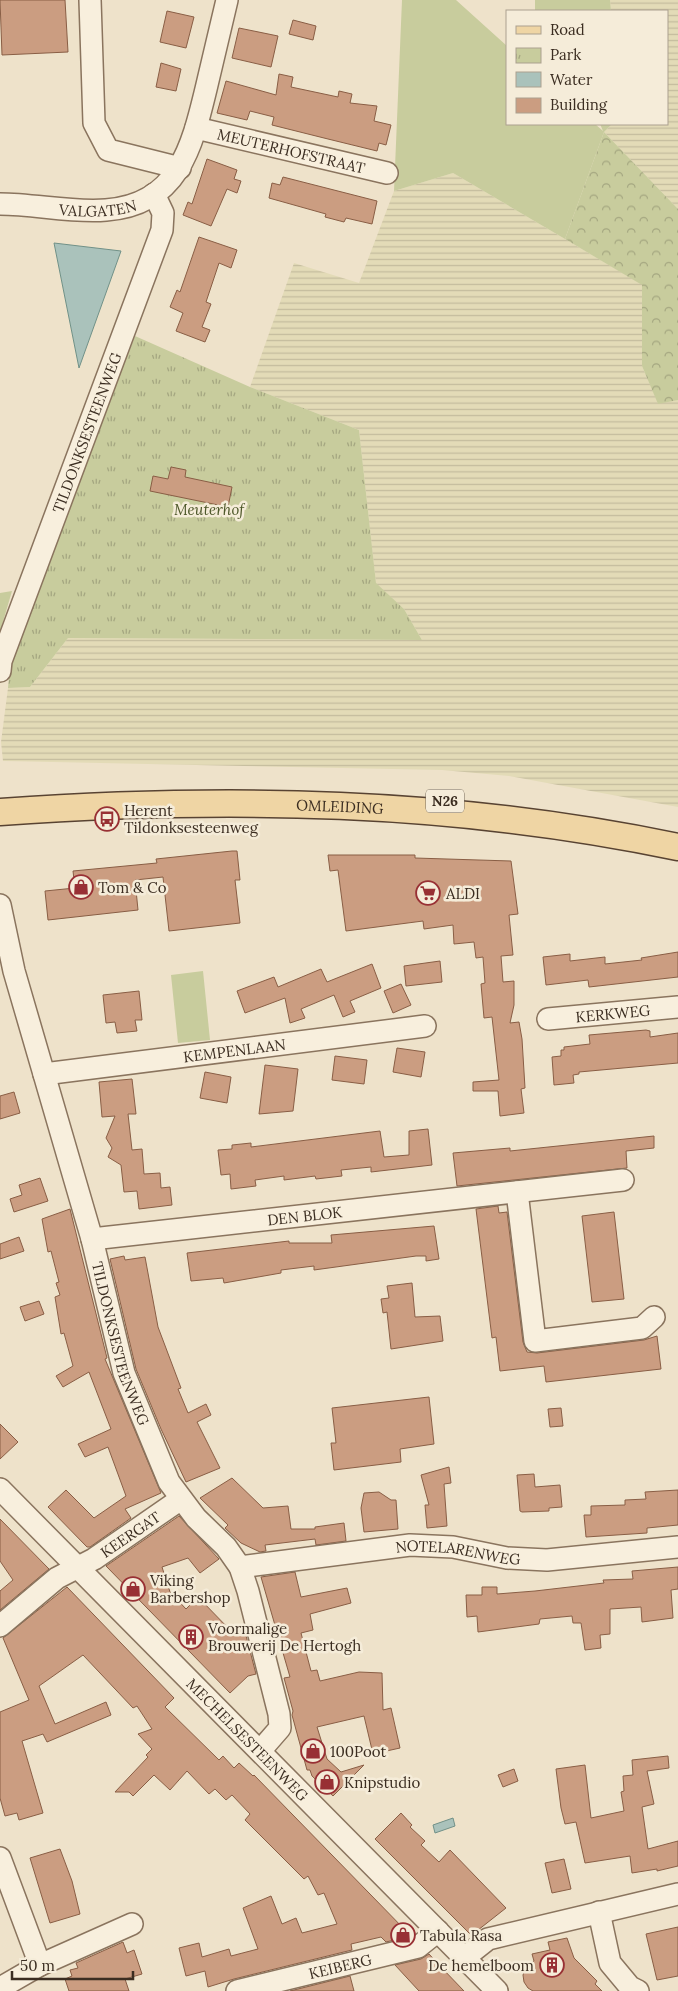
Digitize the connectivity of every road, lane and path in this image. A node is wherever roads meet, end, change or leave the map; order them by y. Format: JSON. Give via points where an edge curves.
{"nodes":[{"id":1,"x":90,"y":0,"type":"edge"},
{"id":2,"x":227,"y":0,"type":"edge"},
{"id":3,"x":196,"y":128,"type":"junction"},
{"id":4,"x":180,"y":168,"type":"junction"},
{"id":5,"x":387,"y":173,"type":"dead end"},
{"id":6,"x":154,"y":194,"type":"junction"},
{"id":7,"x":0,"y":204,"type":"edge"},
{"id":8,"x":0,"y":670,"type":"edge"},
{"id":9,"x":0,"y":794,"type":"edge"},
{"id":10,"x":0,"y":812,"type":"edge"},
{"id":11,"x":678,"y":834,"type":"edge"},
{"id":12,"x":678,"y":847,"type":"edge"},
{"id":13,"x":0,"y":905,"type":"edge"},
{"id":14,"x":678,"y":1007,"type":"edge"},
{"id":15,"x":548,"y":1019,"type":"dead end"},
{"id":16,"x":425,"y":1026,"type":"dead end"},
{"id":17,"x":44,"y":1074,"type":"junction"},
{"id":18,"x":623,"y":1180,"type":"dead end"},
{"id":19,"x":517,"y":1192,"type":"junction"},
{"id":20,"x":92,"y":1239,"type":"junction"},
{"id":21,"x":654,"y":1317,"type":"dead end"},
{"id":22,"x":0,"y":1489,"type":"edge"},
{"id":23,"x":180,"y":1499,"type":"junction"},
{"id":24,"x":678,"y":1547,"type":"edge"},
{"id":25,"x":77,"y":1567,"type":"junction"},
{"id":26,"x":240,"y":1567,"type":"junction"},
{"id":27,"x":0,"y":1626,"type":"edge"},
{"id":28,"x":260,"y":1751,"type":"junction"},
{"id":29,"x":0,"y":1858,"type":"edge"},
{"id":30,"x":678,"y":1894,"type":"edge"},
{"id":31,"x":599,"y":1912,"type":"junction"},
{"id":32,"x":132,"y":1924,"type":"dead end"},
{"id":33,"x":438,"y":1931,"type":"junction"},
{"id":34,"x":464,"y":1958,"type":"junction"},
{"id":35,"x":40,"y":1965,"type":"junction"},
{"id":36,"x":0,"y":1988,"type":"edge"},
{"id":37,"x":237,"y":1991,"type":"edge"},
{"id":38,"x":496,"y":1991,"type":"edge"},
{"id":39,"x":638,"y":1991,"type":"edge"}],
"edges":[{"from":1,"to":4,"type":"street","via":[[94,123],[108,150]]},
{"from":2,"to":3,"type":"street"},
{"from":3,"to":4,"type":"street"},
{"from":3,"to":5,"type":"street","name":"MEUTERHOFSTRAAT"},
{"from":4,"to":6,"type":"street","name":"VALGATEN"},
{"from":6,"to":7,"type":"street","name":"VALGATEN","via":[[129,206],[106,210]]},
{"from":6,"to":8,"type":"street","name":"TILDONKSESTEENWEG","via":[[163,213],[162,230]]},
{"from":9,"to":11,"type":"main road","name":"OMLEIDING","number":"N26","via":[[294,791],[378,794],[495,806]]},
{"from":10,"to":12,"type":"main road","name":"OMLEIDING","number":"N26","via":[[199,802],[348,806],[428,811],[561,826]]},
{"from":13,"to":17,"type":"street","name":"TILDONKSESTEENWEG","via":[[14,971]]},
{"from":14,"to":15,"type":"street","name":"KERKWEG"},
{"from":16,"to":17,"type":"street","name":"KEMPENLAAN"},
{"from":17,"to":20,"type":"street","name":"TILDONKSESTEENWEG"},
{"from":18,"to":19,"type":"street","name":"DEN BLOK"},
{"from":19,"to":20,"type":"street","name":"DEN BLOK"},
{"from":19,"to":21,"type":"street","via":[[535,1341],[642,1328]]},
{"from":20,"to":23,"type":"street","name":"TILDONKSESTEENWEG","via":[[124,1373]]},
{"from":22,"to":25,"type":"street","name":"MECHELSESTEENWEG"},
{"from":23,"to":25,"type":"street","name":"KEERGAT","via":[[99,1556]]},
{"from":23,"to":26,"type":"street","name":"TILDONKSESTEENWEG","via":[[226,1547]]},
{"from":24,"to":26,"type":"street","name":"NOTELARENWEG","via":[[547,1560],[507,1558],[453,1547],[410,1545]]},
{"from":25,"to":27,"type":"street","name":"KEERGAT","via":[[57,1578]]},
{"from":25,"to":28,"type":"street","name":"MECHELSESTEENWEG"},
{"from":26,"to":28,"type":"street","name":"TILDONKSESTEENWEG","via":[[279,1714],[280,1728]]},
{"from":28,"to":33,"type":"street","name":"MECHELSESTEENWEG"},
{"from":29,"to":35,"type":"street"},
{"from":30,"to":31,"type":"street"},
{"from":31,"to":34,"type":"street","via":[[488,1939]]},
{"from":31,"to":39,"type":"street","via":[[610,1962],[630,1987]]},
{"from":32,"to":35,"type":"street"},
{"from":33,"to":34,"type":"street","name":"MECHELSESTEENWEG"},
{"from":33,"to":37,"type":"street","name":"KEIBERG","via":[[418,1947]]},
{"from":34,"to":38,"type":"street","name":"MECHELSESTEENWEG"},
{"from":35,"to":36,"type":"street"}]}
